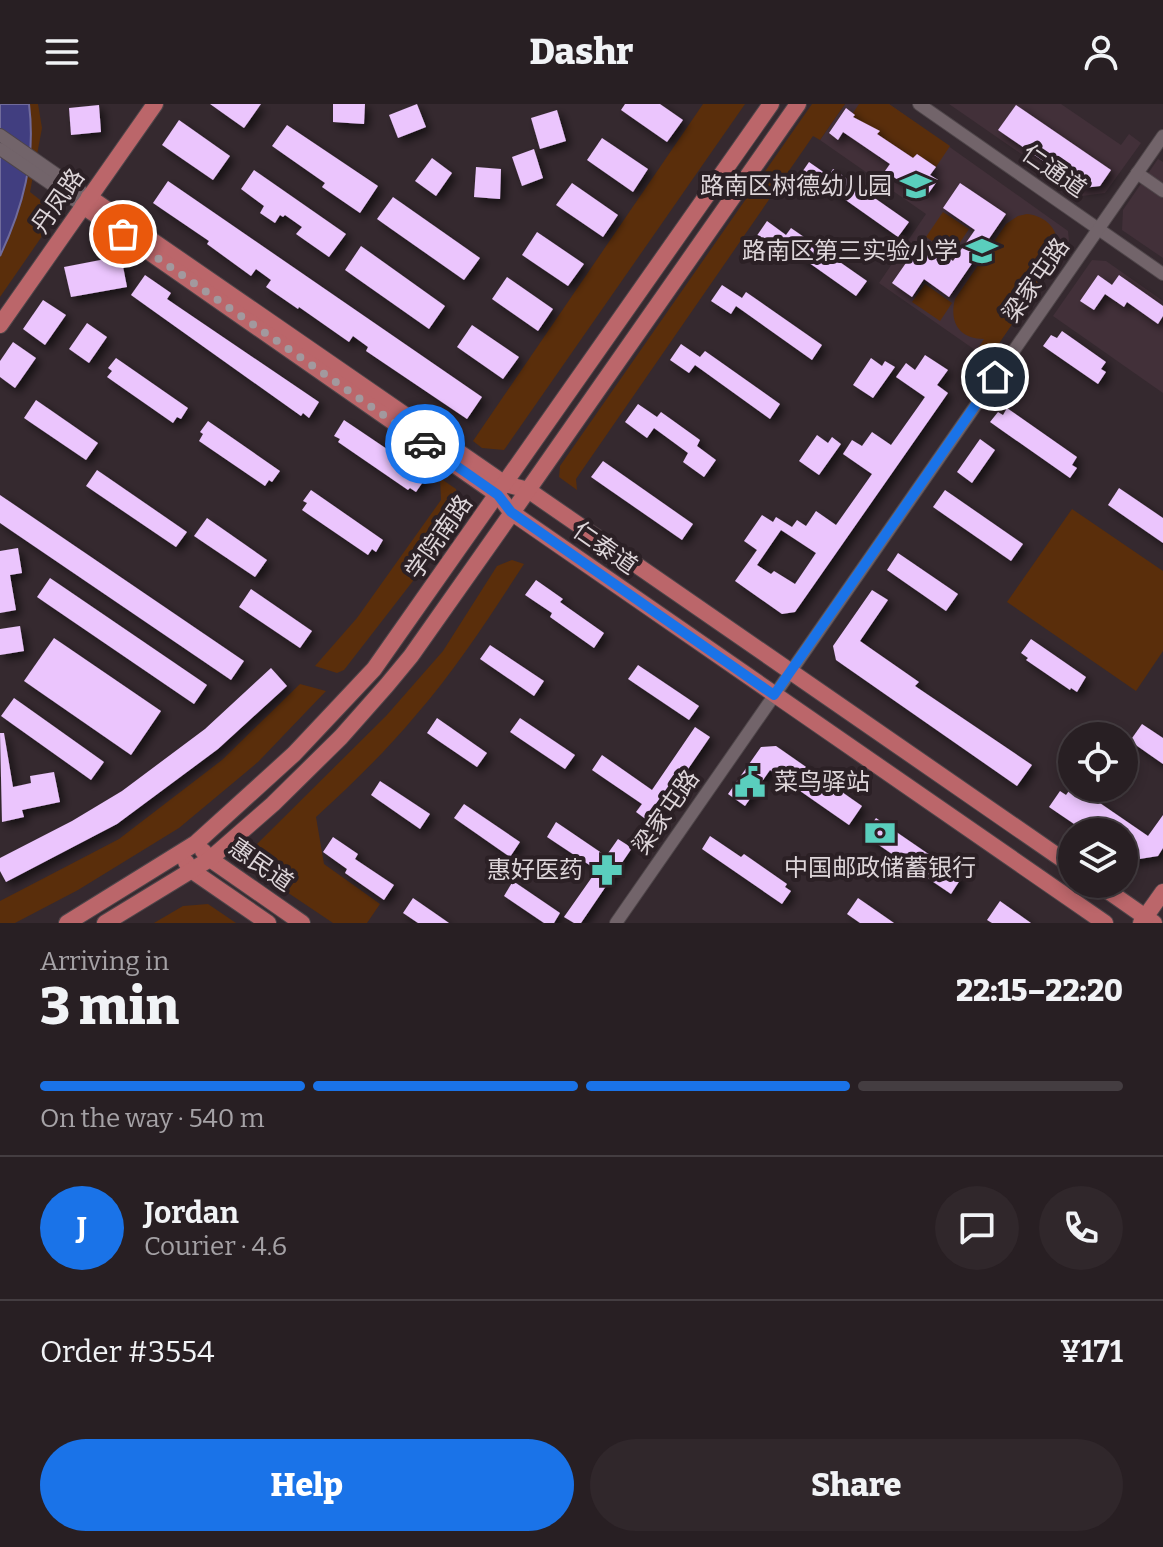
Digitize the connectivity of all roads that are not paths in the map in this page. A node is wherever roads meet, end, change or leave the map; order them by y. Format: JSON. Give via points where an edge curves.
{"nodes":[{"id":1,"x":155,"y":104,"type":"edge"},
{"id":2,"x":771,"y":104,"type":"edge"},
{"id":3,"x":798,"y":104,"type":"edge"},
{"id":4,"x":919,"y":104,"type":"edge"},
{"id":5,"x":0,"y":135,"type":"edge"},
{"id":6,"x":1163,"y":136,"type":"edge"},
{"id":7,"x":0,"y":149,"type":"edge"},
{"id":8,"x":1137,"y":173,"type":"junction"},
{"id":9,"x":59,"y":182,"type":"junction"},
{"id":10,"x":1163,"y":191,"type":"edge"},
{"id":11,"x":86,"y":201,"type":"junction"},
{"id":12,"x":1098,"y":229,"type":"junction"},
{"id":13,"x":1163,"y":274,"type":"edge"},
{"id":14,"x":0,"y":325,"type":"edge"},
{"id":15,"x":502,"y":489,"type":"junction"},
{"id":16,"x":528,"y":490,"type":"junction"},
{"id":17,"x":511,"y":512,"type":"junction"},
{"id":18,"x":791,"y":671,"type":"junction"},
{"id":19,"x":774,"y":695,"type":"junction"},
{"id":20,"x":196,"y":843,"type":"junction"},
{"id":21,"x":181,"y":853,"type":"junction"},
{"id":22,"x":1058,"y":856,"type":"edge"},
{"id":23,"x":210,"y":859,"type":"junction"},
{"id":24,"x":191,"y":870,"type":"junction"},
{"id":25,"x":1163,"y":892,"type":"edge"},
{"id":26,"x":1119,"y":898,"type":"edge"},
{"id":27,"x":1153,"y":921,"type":"edge"},
{"id":28,"x":67,"y":923,"type":"edge"},
{"id":29,"x":105,"y":923,"type":"edge"},
{"id":30,"x":268,"y":923,"type":"edge"},
{"id":31,"x":302,"y":923,"type":"edge"},
{"id":32,"x":616,"y":923,"type":"edge"},
{"id":33,"x":1105,"y":923,"type":"edge"}],
"edges":[{"from":1,"to":11,"type":"main road","name":"丹凤路"},
{"from":2,"to":15,"type":"main road","name":"学院南路"},
{"from":3,"to":16,"type":"main road","name":"学院南路"},
{"from":4,"to":12,"type":"street","name":"仁通道"},
{"from":5,"to":9,"type":"street"},
{"from":6,"to":8,"type":"street","name":"梁家屯路"},
{"from":7,"to":9,"type":"street"},
{"from":8,"to":10,"type":"street"},
{"from":8,"to":12,"type":"street","name":"梁家屯路"},
{"from":9,"to":11,"type":"street"},
{"from":11,"to":14,"type":"main road","name":"丹凤路"},
{"from":11,"to":15,"type":"main road","name":"仁泰道"},
{"from":12,"to":13,"type":"street","name":"仁通道"},
{"from":12,"to":18,"type":"street","name":"梁家屯路"},
{"from":15,"to":16,"type":"main road","name":"仁泰道"},
{"from":15,"to":17,"type":"main road","name":"仁泰道"},
{"from":15,"to":20,"type":"main road","name":"学院南路","via":[[374,669],[294,754]]},
{"from":16,"to":17,"type":"main road","name":"学院南路"},
{"from":16,"to":18,"type":"main road","name":"仁泰道"},
{"from":17,"to":19,"type":"main road","name":"仁泰道"},
{"from":17,"to":23,"type":"main road","name":"学院南路","via":[[387,685],[341,737]]},
{"from":18,"to":19,"type":"street","name":"梁家屯路"},
{"from":18,"to":22,"type":"main road","name":"仁泰道"},
{"from":19,"to":32,"type":"street","name":"梁家屯路"},
{"from":19,"to":33,"type":"main road","name":"仁泰道"},
{"from":20,"to":21,"type":"main road","name":"学院南路"},
{"from":20,"to":23,"type":"main road","name":"惠民道"},
{"from":21,"to":24,"type":"main road","name":"惠民道"},
{"from":21,"to":28,"type":"main road","name":"学院南路"},
{"from":23,"to":24,"type":"main road","name":"学院南路"},
{"from":23,"to":31,"type":"main road","name":"惠民道"},
{"from":24,"to":29,"type":"main road","name":"学院南路"},
{"from":24,"to":30,"type":"main road","name":"惠民道"},
{"from":25,"to":27,"type":"main road"},
{"from":26,"to":27,"type":"main road"}]}
